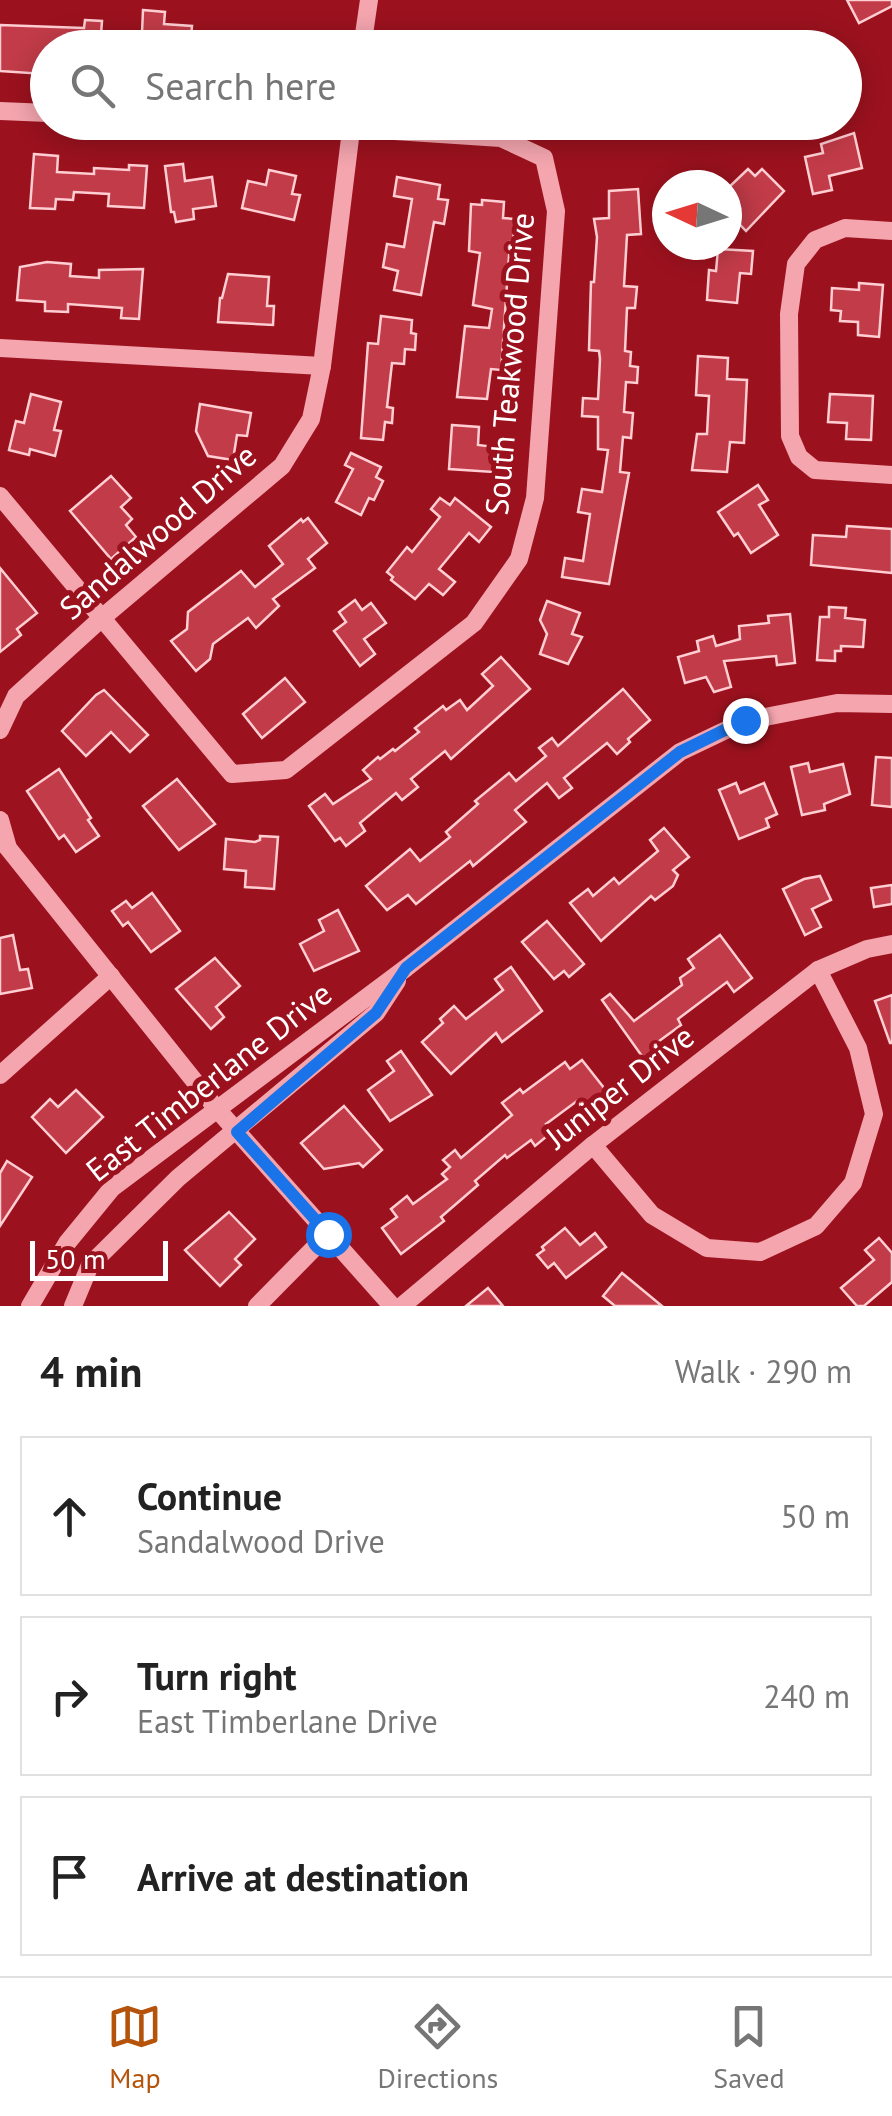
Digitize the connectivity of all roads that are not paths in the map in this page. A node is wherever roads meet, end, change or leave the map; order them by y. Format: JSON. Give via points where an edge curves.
{"nodes":[{"id":1,"x":368,"y":0,"type":"edge"},
{"id":2,"x":364,"y":30,"type":"edge"},
{"id":3,"x":0,"y":111,"type":"edge"},
{"id":4,"x":30,"y":112,"type":"edge"},
{"id":5,"x":350,"y":140,"type":"edge"},
{"id":6,"x":505,"y":140,"type":"edge"},
{"id":7,"x":892,"y":231,"type":"edge"},
{"id":8,"x":0,"y":348,"type":"edge"},
{"id":9,"x":322,"y":366,"type":"junction"},
{"id":10,"x":892,"y":475,"type":"edge"},
{"id":11,"x":0,"y":496,"type":"edge"},
{"id":12,"x":103,"y":617,"type":"junction"},
{"id":13,"x":892,"y":704,"type":"edge"},
{"id":14,"x":0,"y":730,"type":"edge"},
{"id":15,"x":0,"y":820,"type":"edge"},
{"id":16,"x":892,"y":944,"type":"edge"},
{"id":17,"x":406,"y":968,"type":"junction"},
{"id":18,"x":818,"y":970,"type":"junction"},
{"id":19,"x":110,"y":976,"type":"junction"},
{"id":20,"x":0,"y":1075,"type":"edge"},
{"id":21,"x":216,"y":1108,"type":"junction"},
{"id":22,"x":237,"y":1132,"type":"junction"},
{"id":23,"x":593,"y":1145,"type":"junction"},
{"id":24,"x":328,"y":1234,"type":"junction"},
{"id":25,"x":30,"y":1306,"type":"edge"},
{"id":26,"x":74,"y":1306,"type":"edge"},
{"id":27,"x":257,"y":1306,"type":"edge"},
{"id":28,"x":392,"y":1306,"type":"edge"},
{"id":29,"x":402,"y":1306,"type":"edge"}],
"edges":[{"from":1,"to":2,"type":"street"},
{"from":3,"to":4,"type":"street"},
{"from":5,"to":9,"type":"street","name":"Sandalwood Drive"},
{"from":6,"to":12,"type":"street","name":"South Teakwood Drive","via":[[544,158],[556,210],[535,498],[518,560],[474,624],[286,770],[232,774]]},
{"from":7,"to":10,"type":"street","via":[[846,228],[815,240],[796,264],[789,314],[790,436],[799,457],[815,470]]},
{"from":8,"to":9,"type":"street"},
{"from":9,"to":12,"type":"street","name":"Sandalwood Drive","via":[[311,419],[282,466]]},
{"from":11,"to":12,"type":"street"},
{"from":12,"to":14,"type":"street","name":"Sandalwood Drive","via":[[16,696]]},
{"from":13,"to":17,"type":"street","name":"East Timberlane Drive","via":[[837,702],[745,720],[680,752]]},
{"from":15,"to":19,"type":"street","via":[[8,848]]},
{"from":16,"to":18,"type":"street","name":"Juniper Drive"},
{"from":17,"to":21,"type":"street","name":"East Timberlane Drive"},
{"from":17,"to":22,"type":"street","name":"East Timberlane Drive","via":[[376,1013]]},
{"from":18,"to":23,"type":"street","name":"Juniper Drive"},
{"from":18,"to":23,"type":"street","via":[[858,1048],[874,1114],[853,1183],[816,1226],[760,1252],[707,1248],[652,1215]]},
{"from":19,"to":20,"type":"street"},
{"from":19,"to":21,"type":"street"},
{"from":21,"to":22,"type":"street"},
{"from":21,"to":25,"type":"street","name":"East Timberlane Drive","via":[[112,1188],[66,1243]]},
{"from":22,"to":24,"type":"street"},
{"from":22,"to":26,"type":"street","name":"East Timberlane Drive","via":[[178,1178],[90,1265]]},
{"from":23,"to":29,"type":"street","name":"Juniper Drive"},
{"from":24,"to":27,"type":"street"},
{"from":24,"to":28,"type":"street"}]}
